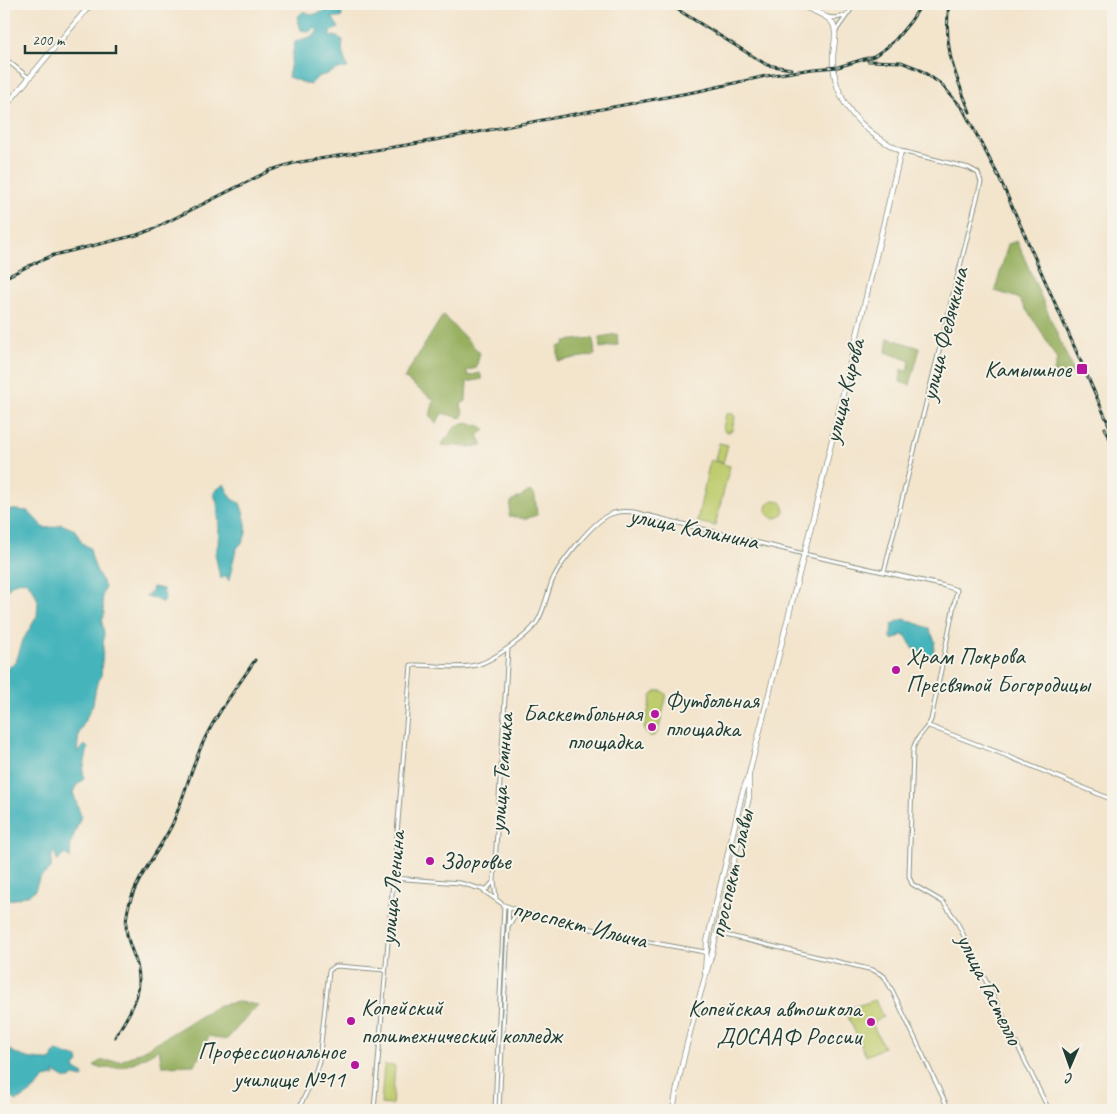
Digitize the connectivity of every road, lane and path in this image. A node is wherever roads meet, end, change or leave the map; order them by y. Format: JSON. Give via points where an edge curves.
{"nodes":[{"id":1,"x":91,"y":4,"type":"edge"},
{"id":2,"x":797,"y":4,"type":"edge"},
{"id":3,"x":855,"y":4,"type":"edge"},
{"id":4,"x":846,"y":15,"type":"junction"},
{"id":5,"x":826,"y":17,"type":"junction"},
{"id":6,"x":835,"y":33,"type":"junction"},
{"id":7,"x":4,"y":58,"type":"edge"},
{"id":8,"x":29,"y":78,"type":"junction"},
{"id":9,"x":4,"y":108,"type":"edge"},
{"id":10,"x":901,"y":151,"type":"junction"},
{"id":11,"x":804,"y":554,"type":"junction"},
{"id":12,"x":884,"y":572,"type":"junction"},
{"id":13,"x":784,"y":630,"type":"joint"},
{"id":14,"x":508,"y":647,"type":"junction"},
{"id":15,"x":411,"y":665,"type":"joint"},
{"id":16,"x":929,"y":726,"type":"junction"},
{"id":17,"x":749,"y":774,"type":"junction"},
{"id":18,"x":1113,"y":800,"type":"edge"},
{"id":19,"x":728,"y":854,"type":"junction"},
{"id":20,"x":735,"y":856,"type":"junction"},
{"id":21,"x":393,"y":878,"type":"junction"},
{"id":22,"x":722,"y":879,"type":"junction"},
{"id":23,"x":494,"y":881,"type":"junction"},
{"id":24,"x":729,"y":881,"type":"junction"},
{"id":25,"x":481,"y":890,"type":"junction"},
{"id":26,"x":496,"y":899,"type":"junction"},
{"id":27,"x":504,"y":905,"type":"junction"},
{"id":28,"x":509,"y":907,"type":"junction"},
{"id":29,"x":523,"y":912,"type":"junction"},
{"id":30,"x":508,"y":927,"type":"junction"},
{"id":31,"x":709,"y":931,"type":"junction"},
{"id":32,"x":717,"y":933,"type":"junction"},
{"id":33,"x":706,"y":952,"type":"junction"},
{"id":34,"x":712,"y":953,"type":"junction"},
{"id":35,"x":385,"y":970,"type":"junction"},
{"id":36,"x":705,"y":973,"type":"junction"},
{"id":37,"x":500,"y":1052,"type":"junction"},
{"id":38,"x":298,"y":1110,"type":"edge"},
{"id":39,"x":374,"y":1110,"type":"edge"},
{"id":40,"x":495,"y":1110,"type":"edge"},
{"id":41,"x":499,"y":1110,"type":"edge"},
{"id":42,"x":673,"y":1110,"type":"edge"},
{"id":43,"x":949,"y":1110,"type":"edge"},
{"id":44,"x":1049,"y":1110,"type":"edge"}],
"edges":[{"from":1,"to":8,"type":"main road"},
{"from":2,"to":5,"type":"main road"},
{"from":3,"to":4,"type":"street"},
{"from":4,"to":5,"type":"street"},
{"from":4,"to":6,"type":"street"},
{"from":5,"to":6,"type":"main road","via":[[833,23]]},
{"from":6,"to":10,"type":"main road","via":[[834,74],[844,104],[857,120]]},
{"from":7,"to":8,"type":"street"},
{"from":8,"to":9,"type":"main road"},
{"from":10,"to":11,"type":"main road","name":"улица Кирова"},
{"from":10,"to":12,"type":"street","name":"улица Федячкина","via":[[969,168],[978,173],[981,182]]},
{"from":11,"to":12,"type":"street","name":"улица Калинина"},
{"from":11,"to":13,"type":"main road","name":"улица Кирова"},
{"from":11,"to":14,"type":"street","name":"улица Калинина","via":[[634,512],[611,514],[595,524],[556,573],[537,622]]},
{"from":12,"to":16,"type":"street","name":"улица Калинина","via":[[957,590]]},
{"from":13,"to":17,"type":"main road","name":"проспект Славы"},
{"from":14,"to":15,"type":"street","name":"улица Калинина","via":[[476,665]]},
{"from":14,"to":23,"type":"street","name":"улица Темника"},
{"from":15,"to":21,"type":"street","name":"улица Ленина"},
{"from":16,"to":18,"type":"street"},
{"from":16,"to":44,"type":"street","name":"улица Гастелло","via":[[917,739],[913,750],[909,876],[912,884],[939,899],[956,920]]},
{"from":17,"to":19,"type":"main road","name":"проспект Славы"},
{"from":17,"to":20,"type":"main road","name":"проспект Славы","via":[[749,796]]},
{"from":19,"to":20,"type":"main road"},
{"from":19,"to":22,"type":"main road","name":"проспект Славы"},
{"from":20,"to":24,"type":"main road","name":"проспект Славы"},
{"from":21,"to":25,"type":"street","name":"проспект Ильича","via":[[460,883]]},
{"from":21,"to":35,"type":"street","name":"улица Ленина"},
{"from":22,"to":24,"type":"main road"},
{"from":22,"to":31,"type":"main road","name":"проспект Славы"},
{"from":23,"to":25,"type":"street","via":[[490,887]]},
{"from":23,"to":26,"type":"street","name":"улица Темника"},
{"from":24,"to":32,"type":"main road","name":"проспект Славы"},
{"from":25,"to":26,"type":"street","name":"проспект Ильича"},
{"from":26,"to":27,"type":"street","name":"проспект Ильича"},
{"from":27,"to":28,"type":"street","name":"проспект Ильича"},
{"from":27,"to":37,"type":"street"},
{"from":28,"to":29,"type":"street","name":"проспект Ильича"},
{"from":28,"to":30,"type":"street"},
{"from":29,"to":30,"type":"street","via":[[514,917]]},
{"from":29,"to":33,"type":"street","name":"проспект Ильича","via":[[638,940]]},
{"from":30,"to":37,"type":"street"},
{"from":31,"to":32,"type":"main road"},
{"from":31,"to":33,"type":"main road","name":"проспект Славы"},
{"from":32,"to":34,"type":"main road","name":"проспект Славы"},
{"from":32,"to":43,"type":"street","via":[[873,970],[884,976]]},
{"from":33,"to":34,"type":"main road","name":"проспект Ильича"},
{"from":33,"to":36,"type":"main road","name":"проспект Славы"},
{"from":34,"to":36,"type":"main road","name":"проспект Славы"},
{"from":35,"to":38,"type":"street","via":[[338,966],[331,969],[327,977],[320,1053],[313,1079]]},
{"from":35,"to":39,"type":"street","name":"улица Ленина"},
{"from":36,"to":42,"type":"main road","name":"проспект Славы"},
{"from":37,"to":40,"type":"street"},
{"from":37,"to":41,"type":"street"}]}
